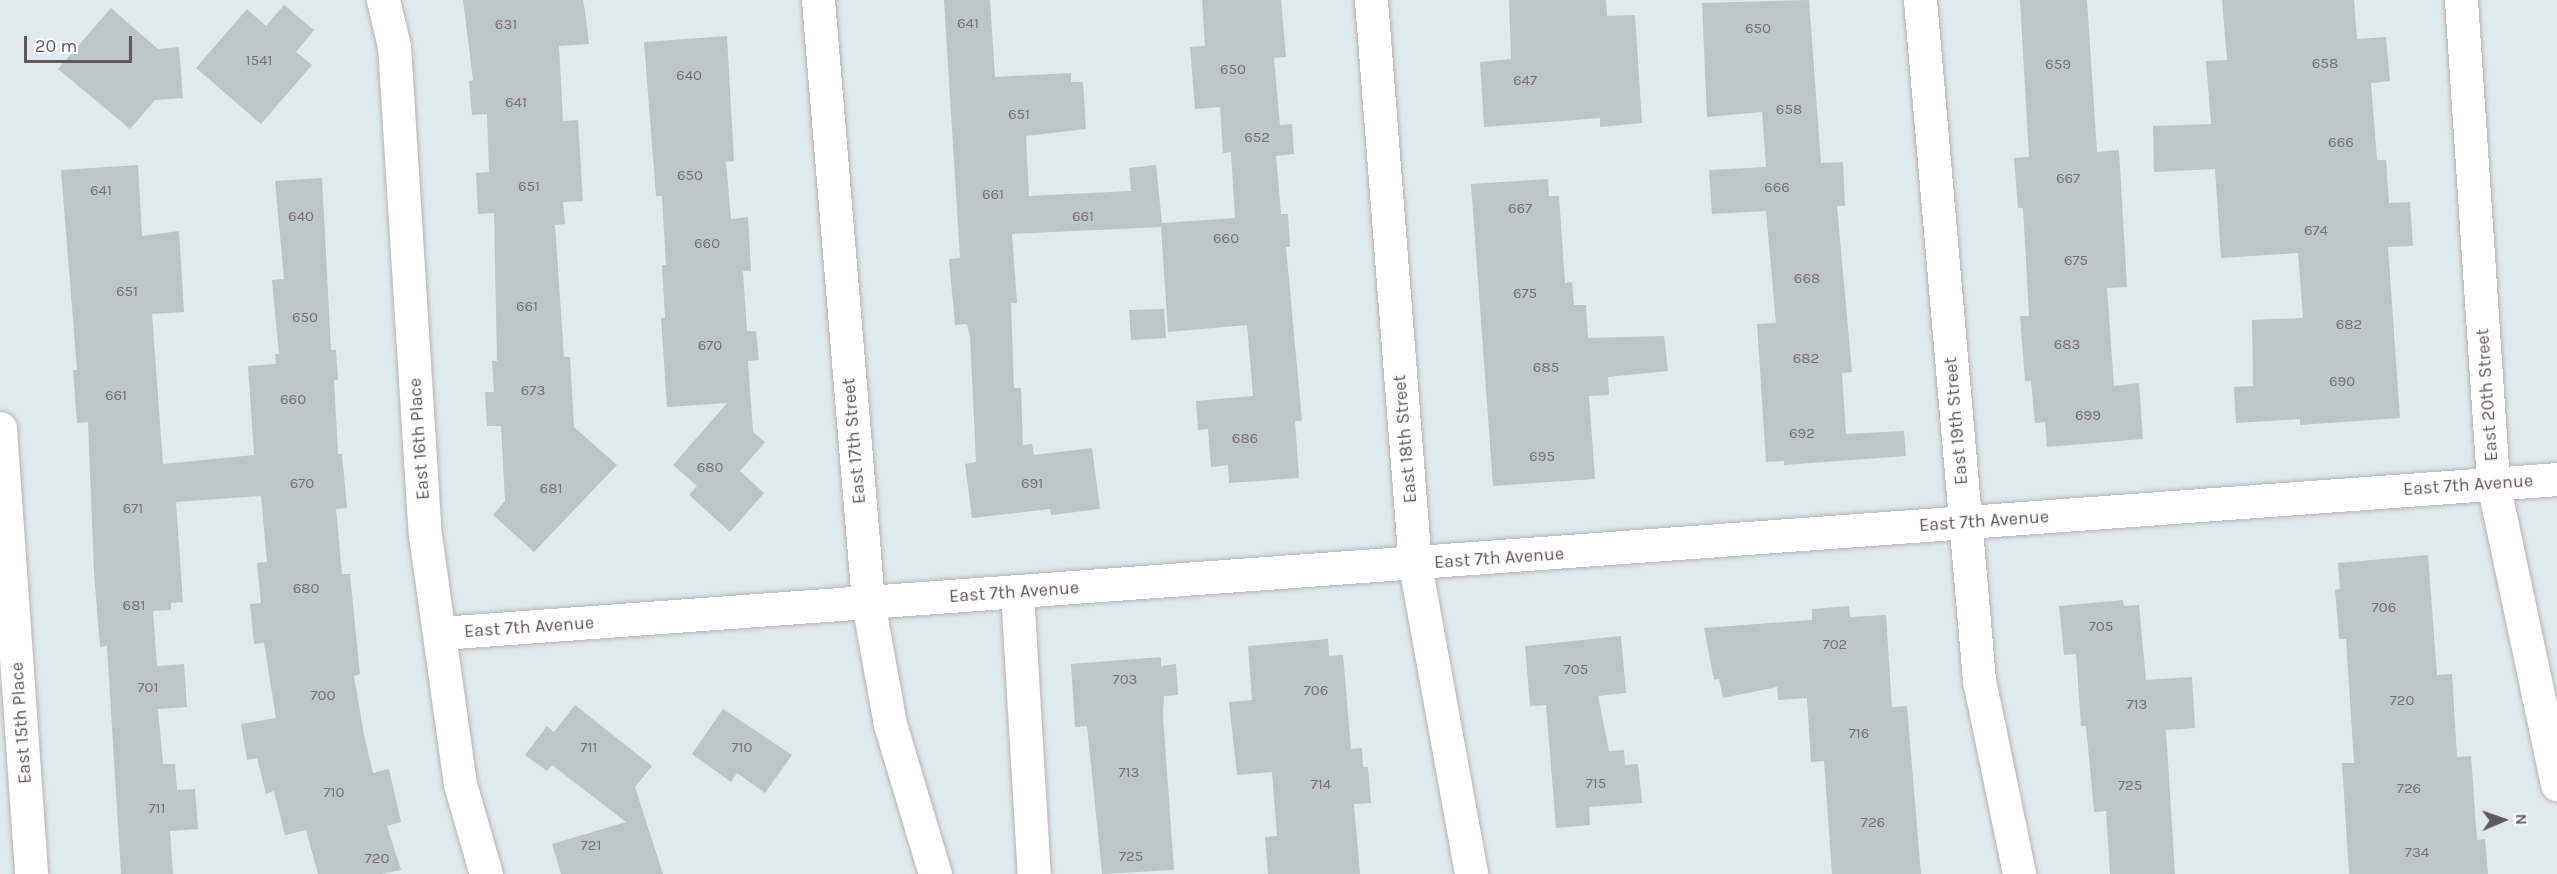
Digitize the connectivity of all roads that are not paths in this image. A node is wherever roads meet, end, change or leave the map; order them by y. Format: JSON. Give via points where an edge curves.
{"nodes":[{"id":1,"x":383,"y":0,"type":"edge"},
{"id":2,"x":818,"y":0,"type":"edge"},
{"id":3,"x":1371,"y":0,"type":"edge"},
{"id":4,"x":1920,"y":0,"type":"edge"},
{"id":5,"x":2461,"y":0,"type":"edge"},
{"id":6,"x":0,"y":428,"type":"edge"},
{"id":7,"x":2557,"y":479,"type":"edge"},
{"id":8,"x":2493,"y":483,"type":"junction"},
{"id":9,"x":1964,"y":523,"type":"junction"},
{"id":10,"x":1415,"y":565,"type":"junction"},
{"id":11,"x":1017,"y":592,"type":"junction"},
{"id":12,"x":868,"y":602,"type":"junction"},
{"id":13,"x":441,"y":633,"type":"junction"},
{"id":14,"x":2557,"y":784,"type":"edge"},
{"id":15,"x":32,"y":874,"type":"edge"},
{"id":16,"x":486,"y":874,"type":"edge"},
{"id":17,"x":935,"y":874,"type":"edge"},
{"id":18,"x":1034,"y":874,"type":"edge"},
{"id":19,"x":1471,"y":874,"type":"edge"},
{"id":20,"x":2019,"y":874,"type":"edge"}],
"edges":[{"from":1,"to":13,"type":"street","name":"East 16th Place","via":[[394,46],[425,535]]},
{"from":2,"to":12,"type":"street","name":"East 17th Street"},
{"from":3,"to":10,"type":"street","name":"East 18th Street"},
{"from":4,"to":9,"type":"street","name":"East 19th Street"},
{"from":5,"to":8,"type":"street","name":"East 20th Street"},
{"from":6,"to":15,"type":"street","name":"East 15th Place"},
{"from":7,"to":8,"type":"street","name":"East 7th Avenue"},
{"from":8,"to":9,"type":"street","name":"East 7th Avenue"},
{"from":8,"to":14,"type":"street","name":"East 20th Street"},
{"from":9,"to":10,"type":"street","name":"East 7th Avenue"},
{"from":9,"to":20,"type":"street","name":"East 19th Street","via":[[1979,680]]},
{"from":10,"to":11,"type":"street","name":"East 7th Avenue"},
{"from":10,"to":19,"type":"street","name":"East 18th Street"},
{"from":11,"to":12,"type":"street","name":"East 7th Avenue"},
{"from":11,"to":18,"type":"street"},
{"from":12,"to":13,"type":"street","name":"East 7th Avenue"},
{"from":12,"to":17,"type":"street","name":"East 17th Street","via":[[890,724]]},
{"from":13,"to":16,"type":"street","name":"East 16th Place","via":[[460,784]]}]}
